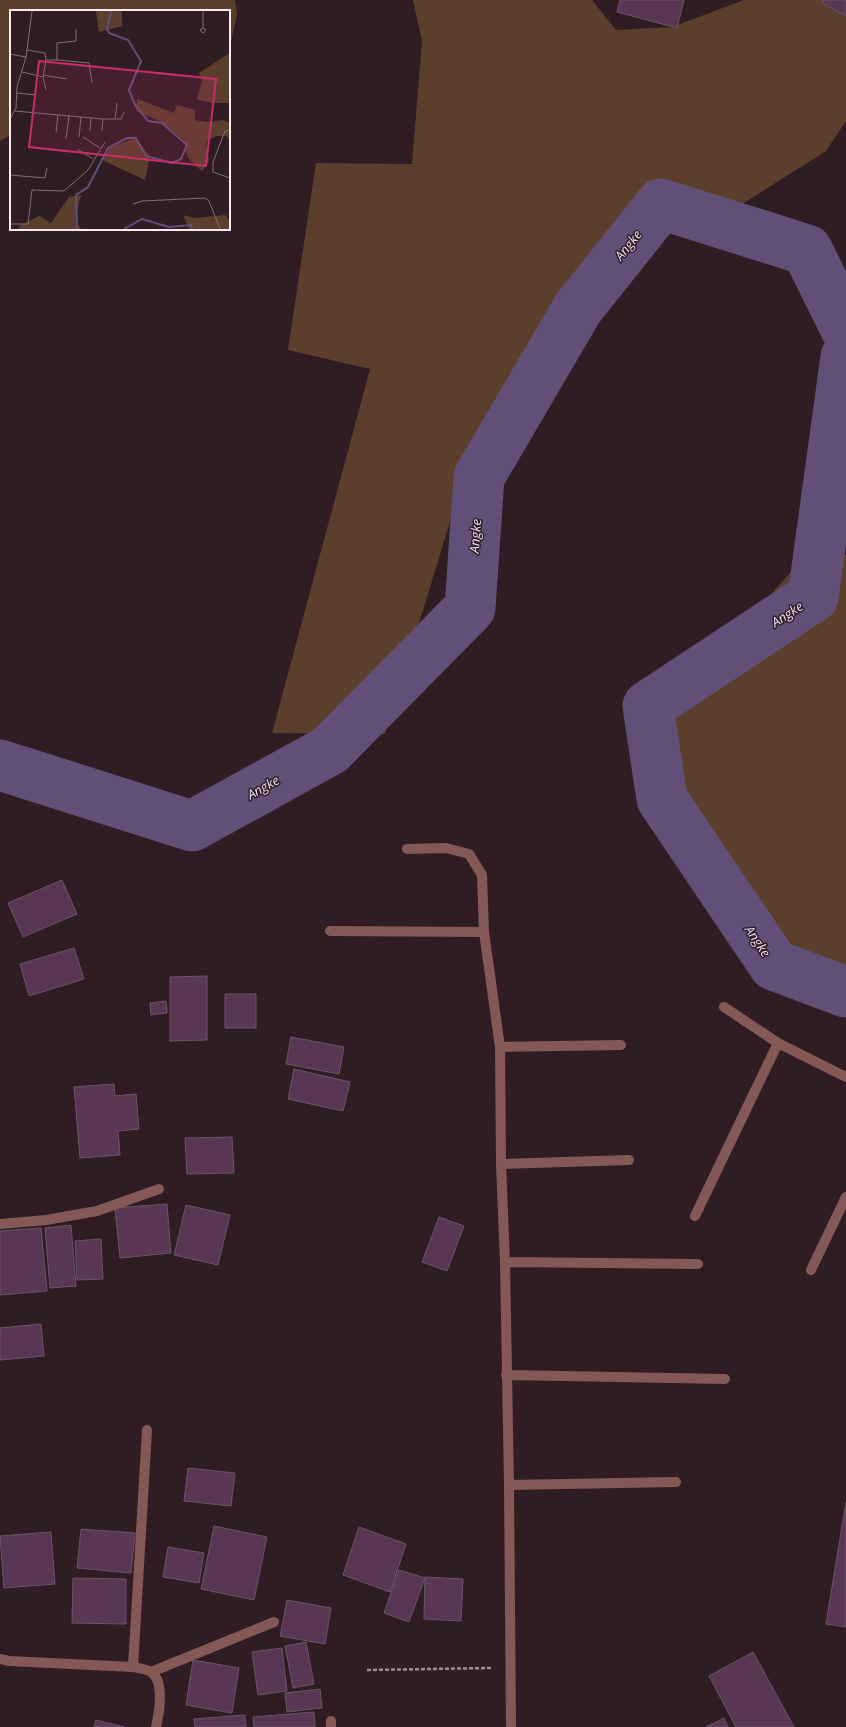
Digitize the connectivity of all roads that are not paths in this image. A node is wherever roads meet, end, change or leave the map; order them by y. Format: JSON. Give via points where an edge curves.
{"nodes":[{"id":1,"x":407,"y":849,"type":"dead end"},
{"id":2,"x":330,"y":931,"type":"dead end"},
{"id":3,"x":484,"y":932,"type":"junction"},
{"id":4,"x":724,"y":1007,"type":"dead end"},
{"id":5,"x":778,"y":1043,"type":"junction"},
{"id":6,"x":621,"y":1045,"type":"dead end"},
{"id":7,"x":500,"y":1047,"type":"junction"},
{"id":8,"x":846,"y":1077,"type":"edge"},
{"id":9,"x":630,"y":1160,"type":"dead end"},
{"id":10,"x":501,"y":1164,"type":"junction"},
{"id":11,"x":160,"y":1189,"type":"dead end"},
{"id":12,"x":846,"y":1197,"type":"edge"},
{"id":13,"x":695,"y":1216,"type":"dead end"},
{"id":14,"x":0,"y":1224,"type":"edge"},
{"id":15,"x":505,"y":1262,"type":"junction"},
{"id":16,"x":698,"y":1264,"type":"dead end"},
{"id":17,"x":811,"y":1270,"type":"dead end"},
{"id":18,"x":506,"y":1375,"type":"junction"},
{"id":19,"x":725,"y":1379,"type":"dead end"},
{"id":20,"x":147,"y":1430,"type":"dead end"},
{"id":21,"x":676,"y":1482,"type":"dead end"},
{"id":22,"x":509,"y":1485,"type":"junction"},
{"id":23,"x":274,"y":1622,"type":"dead end"},
{"id":24,"x":0,"y":1659,"type":"edge"},
{"id":25,"x":133,"y":1666,"type":"junction"},
{"id":26,"x":151,"y":1672,"type":"junction"},
{"id":27,"x":156,"y":1727,"type":"edge"},
{"id":28,"x":511,"y":1727,"type":"edge"}],
"edges":[{"from":1,"to":3,"type":"street","via":[[446,848],[469,854],[482,875]]},
{"from":2,"to":3,"type":"street"},
{"from":3,"to":7,"type":"street"},
{"from":4,"to":5,"type":"street"},
{"from":5,"to":8,"type":"street"},
{"from":5,"to":13,"type":"street"},
{"from":6,"to":7,"type":"street"},
{"from":7,"to":10,"type":"street"},
{"from":9,"to":10,"type":"street"},
{"from":10,"to":15,"type":"street"},
{"from":11,"to":14,"type":"street","via":[[97,1211],[46,1220]]},
{"from":12,"to":17,"type":"street"},
{"from":15,"to":16,"type":"street"},
{"from":15,"to":18,"type":"street"},
{"from":18,"to":19,"type":"street"},
{"from":18,"to":22,"type":"street"},
{"from":20,"to":25,"type":"street"},
{"from":21,"to":22,"type":"street"},
{"from":22,"to":28,"type":"street"},
{"from":23,"to":26,"type":"street"},
{"from":24,"to":25,"type":"street","via":[[9,1662]]},
{"from":25,"to":26,"type":"street"},
{"from":26,"to":27,"type":"street","via":[[158,1680],[160,1692]]}]}
